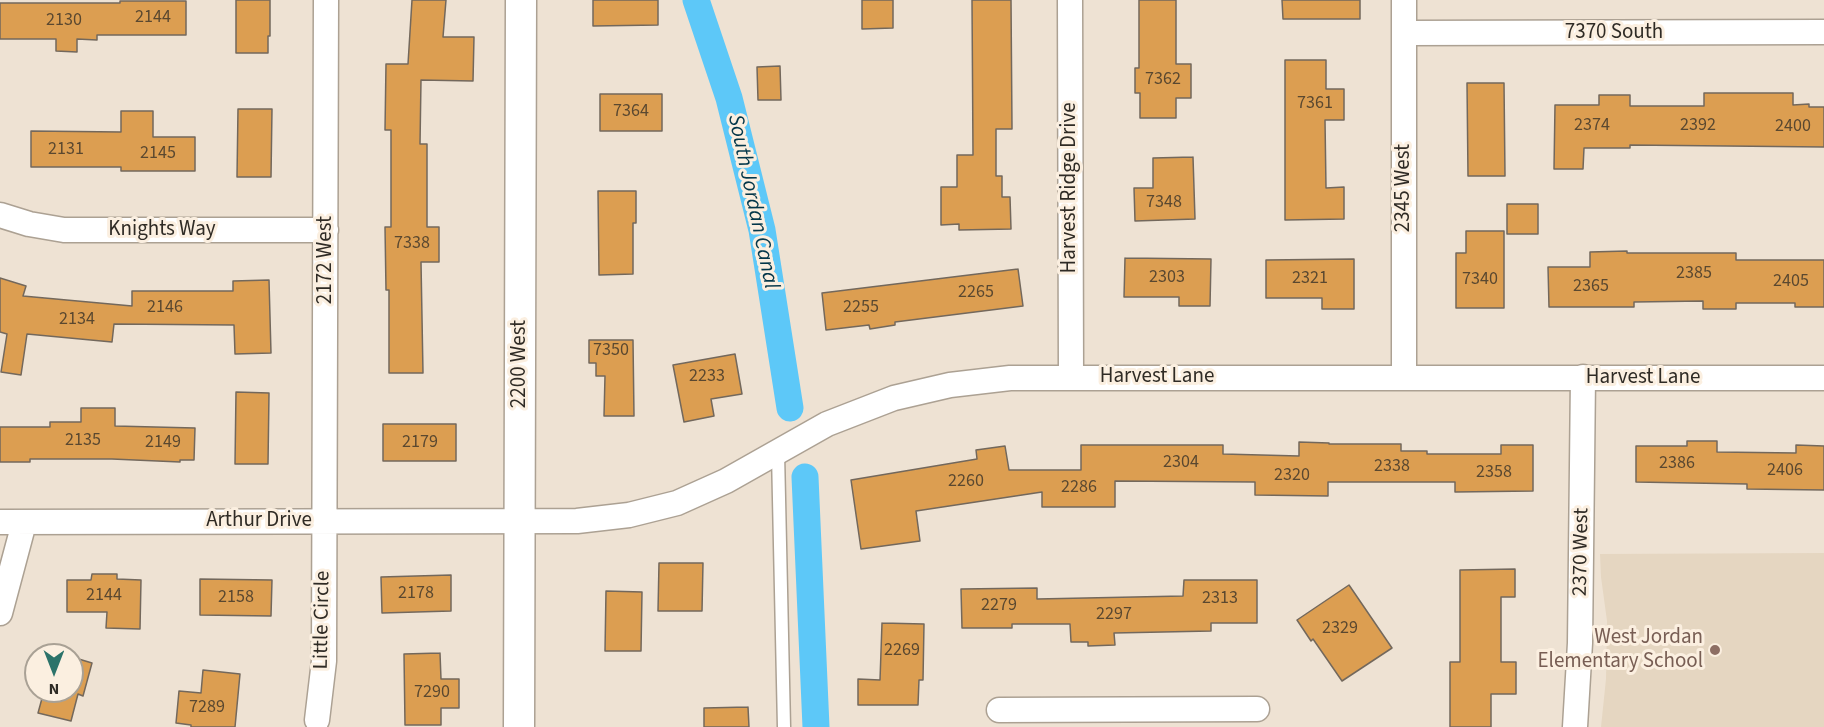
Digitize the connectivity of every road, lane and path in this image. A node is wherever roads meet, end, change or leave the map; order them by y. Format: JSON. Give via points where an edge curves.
{"nodes":[{"id":1,"x":326,"y":0,"type":"edge"},
{"id":2,"x":521,"y":0,"type":"edge"},
{"id":3,"x":1070,"y":0,"type":"edge"},
{"id":4,"x":1404,"y":0,"type":"edge"},
{"id":5,"x":1824,"y":32,"type":"edge"},
{"id":6,"x":1404,"y":33,"type":"junction"},
{"id":7,"x":0,"y":215,"type":"edge"},
{"id":8,"x":326,"y":230,"type":"junction"},
{"id":9,"x":1071,"y":377,"type":"junction"},
{"id":10,"x":1404,"y":377,"type":"junction"},
{"id":11,"x":1583,"y":377,"type":"junction"},
{"id":12,"x":1824,"y":378,"type":"edge"},
{"id":13,"x":778,"y":453,"type":"junction"},
{"id":14,"x":324,"y":520,"type":"junction"},
{"id":15,"x":519,"y":520,"type":"junction"},
{"id":16,"x":0,"y":522,"type":"edge"},
{"id":17,"x":24,"y":523,"type":"junction"},
{"id":18,"x":0,"y":613,"type":"edge"},
{"id":19,"x":1257,"y":709,"type":"dead end"},
{"id":20,"x":999,"y":710,"type":"dead end"},
{"id":21,"x":1133,"y":718,"type":"edge"},
{"id":22,"x":317,"y":720,"type":"dead end"},
{"id":23,"x":519,"y":727,"type":"edge"},
{"id":24,"x":784,"y":727,"type":"edge"},
{"id":25,"x":1575,"y":727,"type":"edge"}],
"edges":[{"from":1,"to":8,"type":"street","name":"2172 West"},
{"from":2,"to":15,"type":"street","name":"2200 West"},
{"from":3,"to":9,"type":"street","name":"Harvest Ridge Drive"},
{"from":4,"to":6,"type":"street","name":"2345 West"},
{"from":5,"to":6,"type":"street","name":"7370 South"},
{"from":6,"to":10,"type":"street","name":"2345 West"},
{"from":7,"to":8,"type":"street","name":"Knights Way","via":[[64,230]]},
{"from":8,"to":14,"type":"street","name":"2172 West"},
{"from":9,"to":10,"type":"street","name":"Harvest Lane"},
{"from":9,"to":13,"type":"street","name":"Harvest Lane","via":[[1010,378],[950,385],[894,398],[827,424]]},
{"from":10,"to":11,"type":"street","name":"Harvest Lane"},
{"from":11,"to":12,"type":"street","name":"Harvest Lane"},
{"from":11,"to":25,"type":"street","name":"2370 West"},
{"from":13,"to":15,"type":"street","name":"Harvest Lane","via":[[677,503],[629,515],[577,521]]},
{"from":13,"to":24,"type":"lane"},
{"from":14,"to":15,"type":"street","name":"Arthur Drive"},
{"from":14,"to":17,"type":"street","name":"Arthur Drive"},
{"from":14,"to":22,"type":"street","name":"Little Circle","via":[[324,661]]},
{"from":15,"to":23,"type":"street","name":"2200 West"},
{"from":16,"to":17,"type":"street","name":"Arthur Drive"},
{"from":17,"to":18,"type":"street"},
{"from":19,"to":21,"type":"street"},
{"from":20,"to":21,"type":"street"}]}
